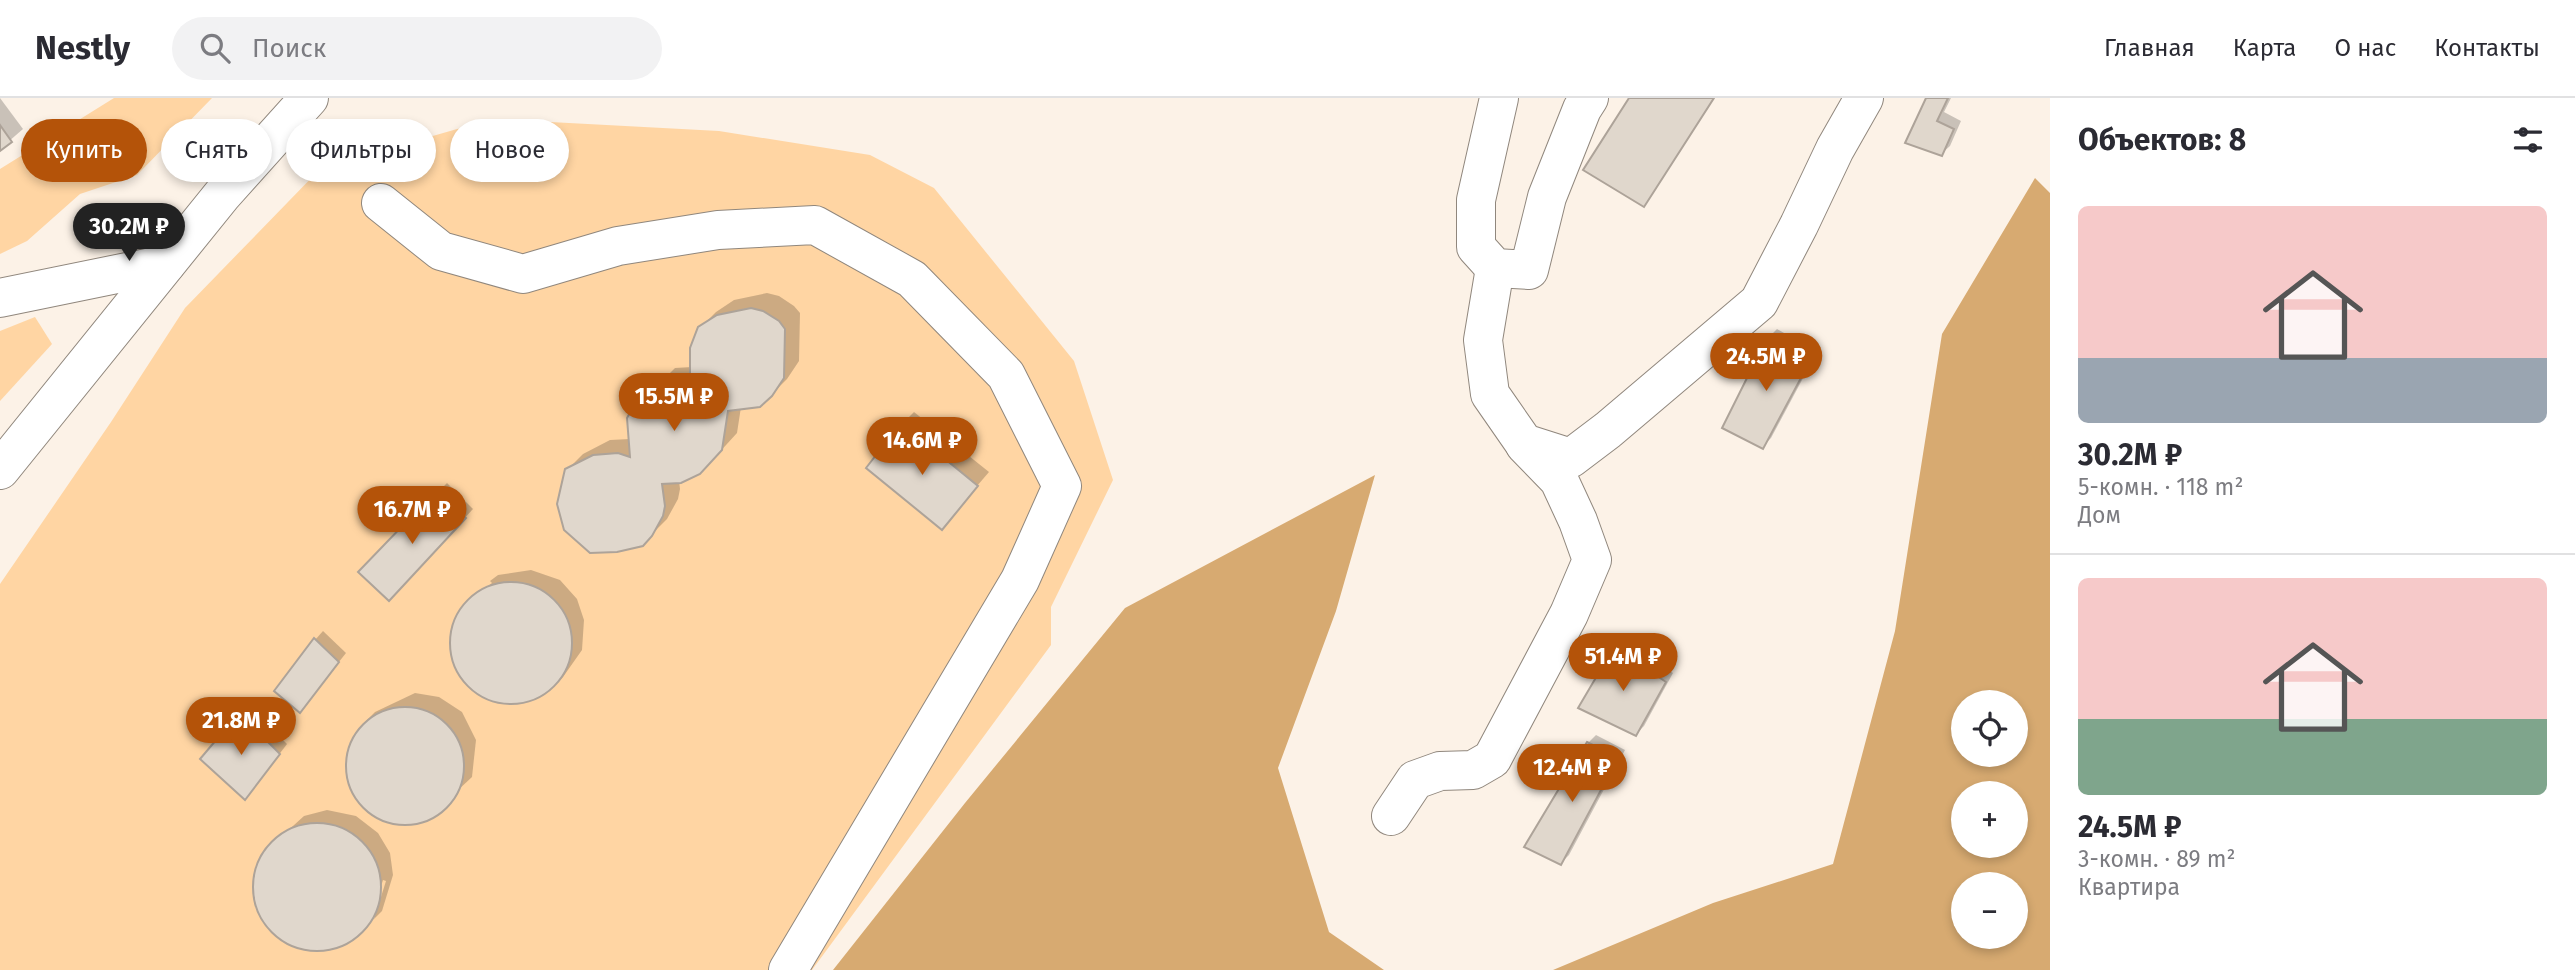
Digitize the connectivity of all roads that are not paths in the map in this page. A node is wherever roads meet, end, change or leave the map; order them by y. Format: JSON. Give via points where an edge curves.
{"nodes":[{"id":1,"x":309,"y":98,"type":"edge"},
{"id":2,"x":1499,"y":98,"type":"edge"},
{"id":3,"x":1589,"y":98,"type":"edge"},
{"id":4,"x":1864,"y":98,"type":"edge"},
{"id":5,"x":381,"y":203,"type":"dead end"},
{"id":6,"x":166,"y":264,"type":"junction"},
{"id":7,"x":1495,"y":268,"type":"junction"},
{"id":8,"x":0,"y":298,"type":"edge"},
{"id":9,"x":1524,"y":443,"type":"junction"},
{"id":10,"x":0,"y":470,"type":"edge"},
{"id":11,"x":1391,"y":816,"type":"dead end"},
{"id":12,"x":788,"y":970,"type":"edge"}],
"edges":[{"from":1,"to":6,"type":"street"},
{"from":2,"to":7,"type":"street","via":[[1476,200],[1476,247]]},
{"from":3,"to":7,"type":"street","via":[[1547,197],[1530,270]]},
{"from":4,"to":9,"type":"street","via":[[1759,302],[1571,458]]},
{"from":5,"to":12,"type":"street","via":[[441,251],[523,274],[618,246],[718,230],[815,225],[912,279],[1006,375],[1062,486],[1020,580]]},
{"from":6,"to":8,"type":"street"},
{"from":6,"to":10,"type":"street"},
{"from":7,"to":9,"type":"street","via":[[1483,340],[1490,394]]},
{"from":9,"to":11,"type":"street","via":[[1559,480],[1592,559],[1569,614],[1492,759],[1473,770],[1440,771],[1415,779]]}]}
